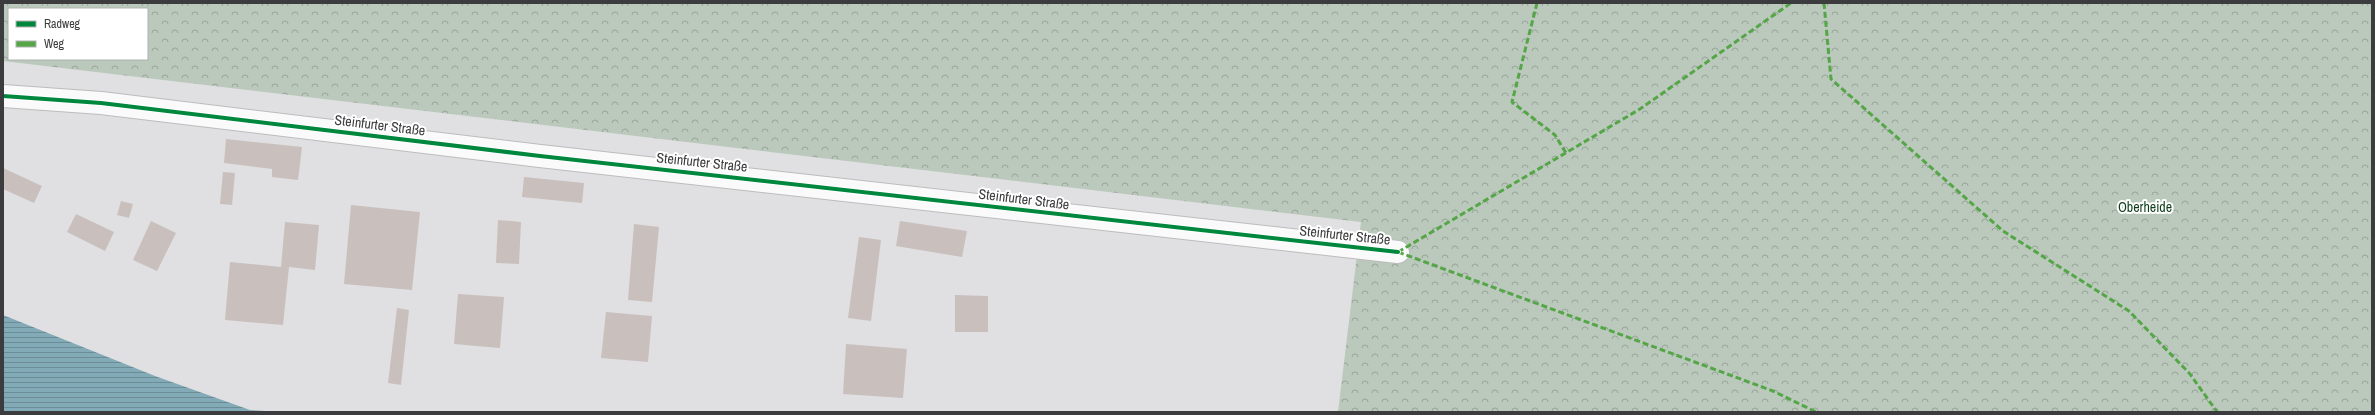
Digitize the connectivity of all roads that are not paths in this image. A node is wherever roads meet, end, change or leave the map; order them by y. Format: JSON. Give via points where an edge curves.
{"nodes":[{"id":1,"x":3,"y":96,"type":"edge"},
{"id":2,"x":1398,"y":252,"type":"dead end"}],
"edges":[{"from":1,"to":2,"type":"street","name":"Steinfurter Straße","via":[[101,103],[540,156]]}]}
